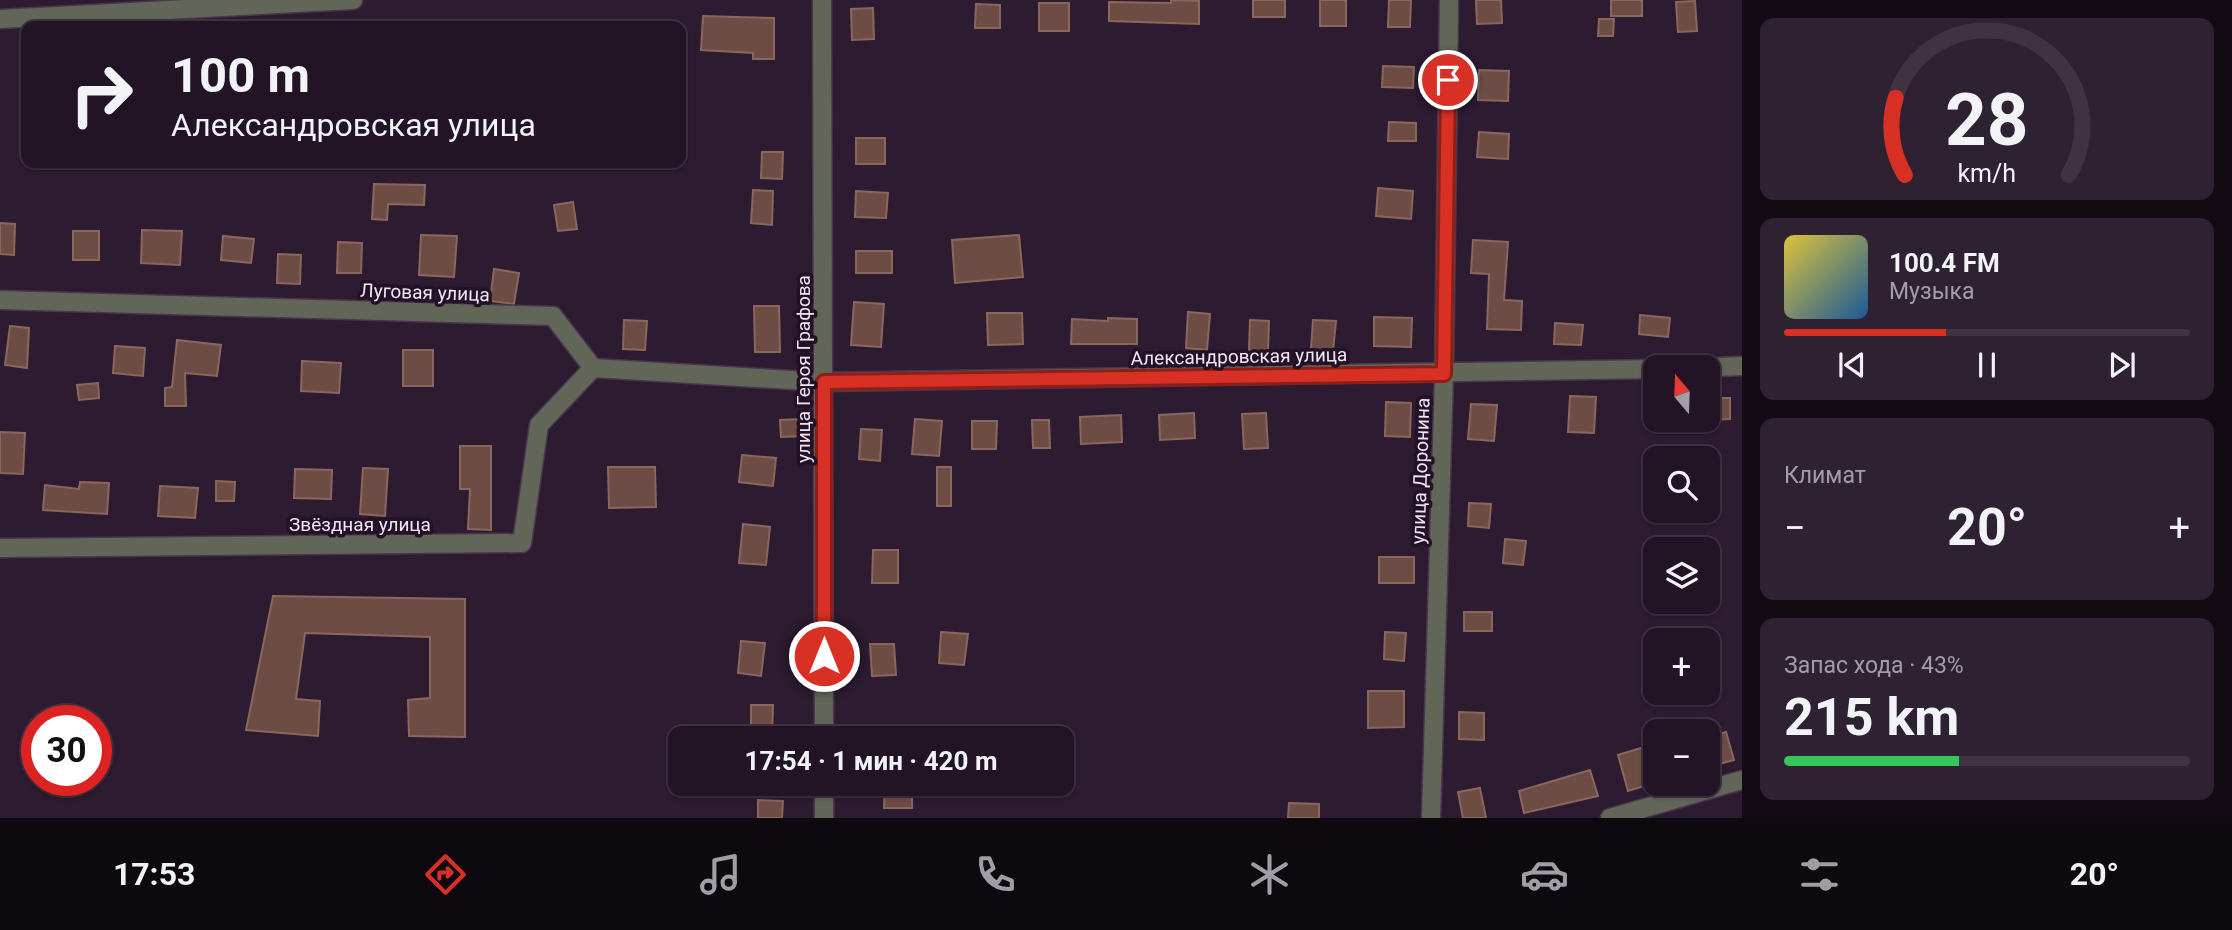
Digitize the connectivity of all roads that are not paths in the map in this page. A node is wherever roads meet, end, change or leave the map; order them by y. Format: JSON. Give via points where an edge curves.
{"nodes":[{"id":1,"x":353,"y":0,"type":"edge"},
{"id":2,"x":822,"y":0,"type":"edge"},
{"id":3,"x":1449,"y":0,"type":"edge"},
{"id":4,"x":0,"y":19,"type":"edge"},
{"id":5,"x":0,"y":300,"type":"edge"},
{"id":6,"x":1742,"y":366,"type":"edge"},
{"id":7,"x":1720,"y":367,"type":"edge"},
{"id":8,"x":593,"y":368,"type":"junction"},
{"id":9,"x":1643,"y":369,"type":"edge"},
{"id":10,"x":1444,"y":374,"type":"junction"},
{"id":11,"x":824,"y":382,"type":"junction"},
{"id":12,"x":0,"y":548,"type":"edge"},
{"id":13,"x":824,"y":726,"type":"edge"},
{"id":14,"x":1742,"y":780,"type":"edge"},
{"id":15,"x":824,"y":796,"type":"edge"},
{"id":16,"x":824,"y":818,"type":"edge"},
{"id":17,"x":1430,"y":818,"type":"edge"},
{"id":18,"x":1610,"y":818,"type":"edge"}],
"edges":[{"from":1,"to":4,"type":"street"},
{"from":2,"to":11,"type":"street","name":"улица Героя Графова"},
{"from":3,"to":10,"type":"street","name":"улица Доронина"},
{"from":5,"to":8,"type":"street","name":"Луговая улица","via":[[553,316]]},
{"from":6,"to":7,"type":"street"},
{"from":8,"to":11,"type":"street"},
{"from":8,"to":12,"type":"street","name":"Звёздная улица","via":[[539,425],[522,543]]},
{"from":9,"to":10,"type":"street","name":"Александровская улица"},
{"from":10,"to":11,"type":"street","name":"Александровская улица"},
{"from":10,"to":17,"type":"street","name":"улица Доронина"},
{"from":11,"to":13,"type":"street","name":"улица Героя Графова"},
{"from":14,"to":18,"type":"street"},
{"from":15,"to":16,"type":"street"}]}
